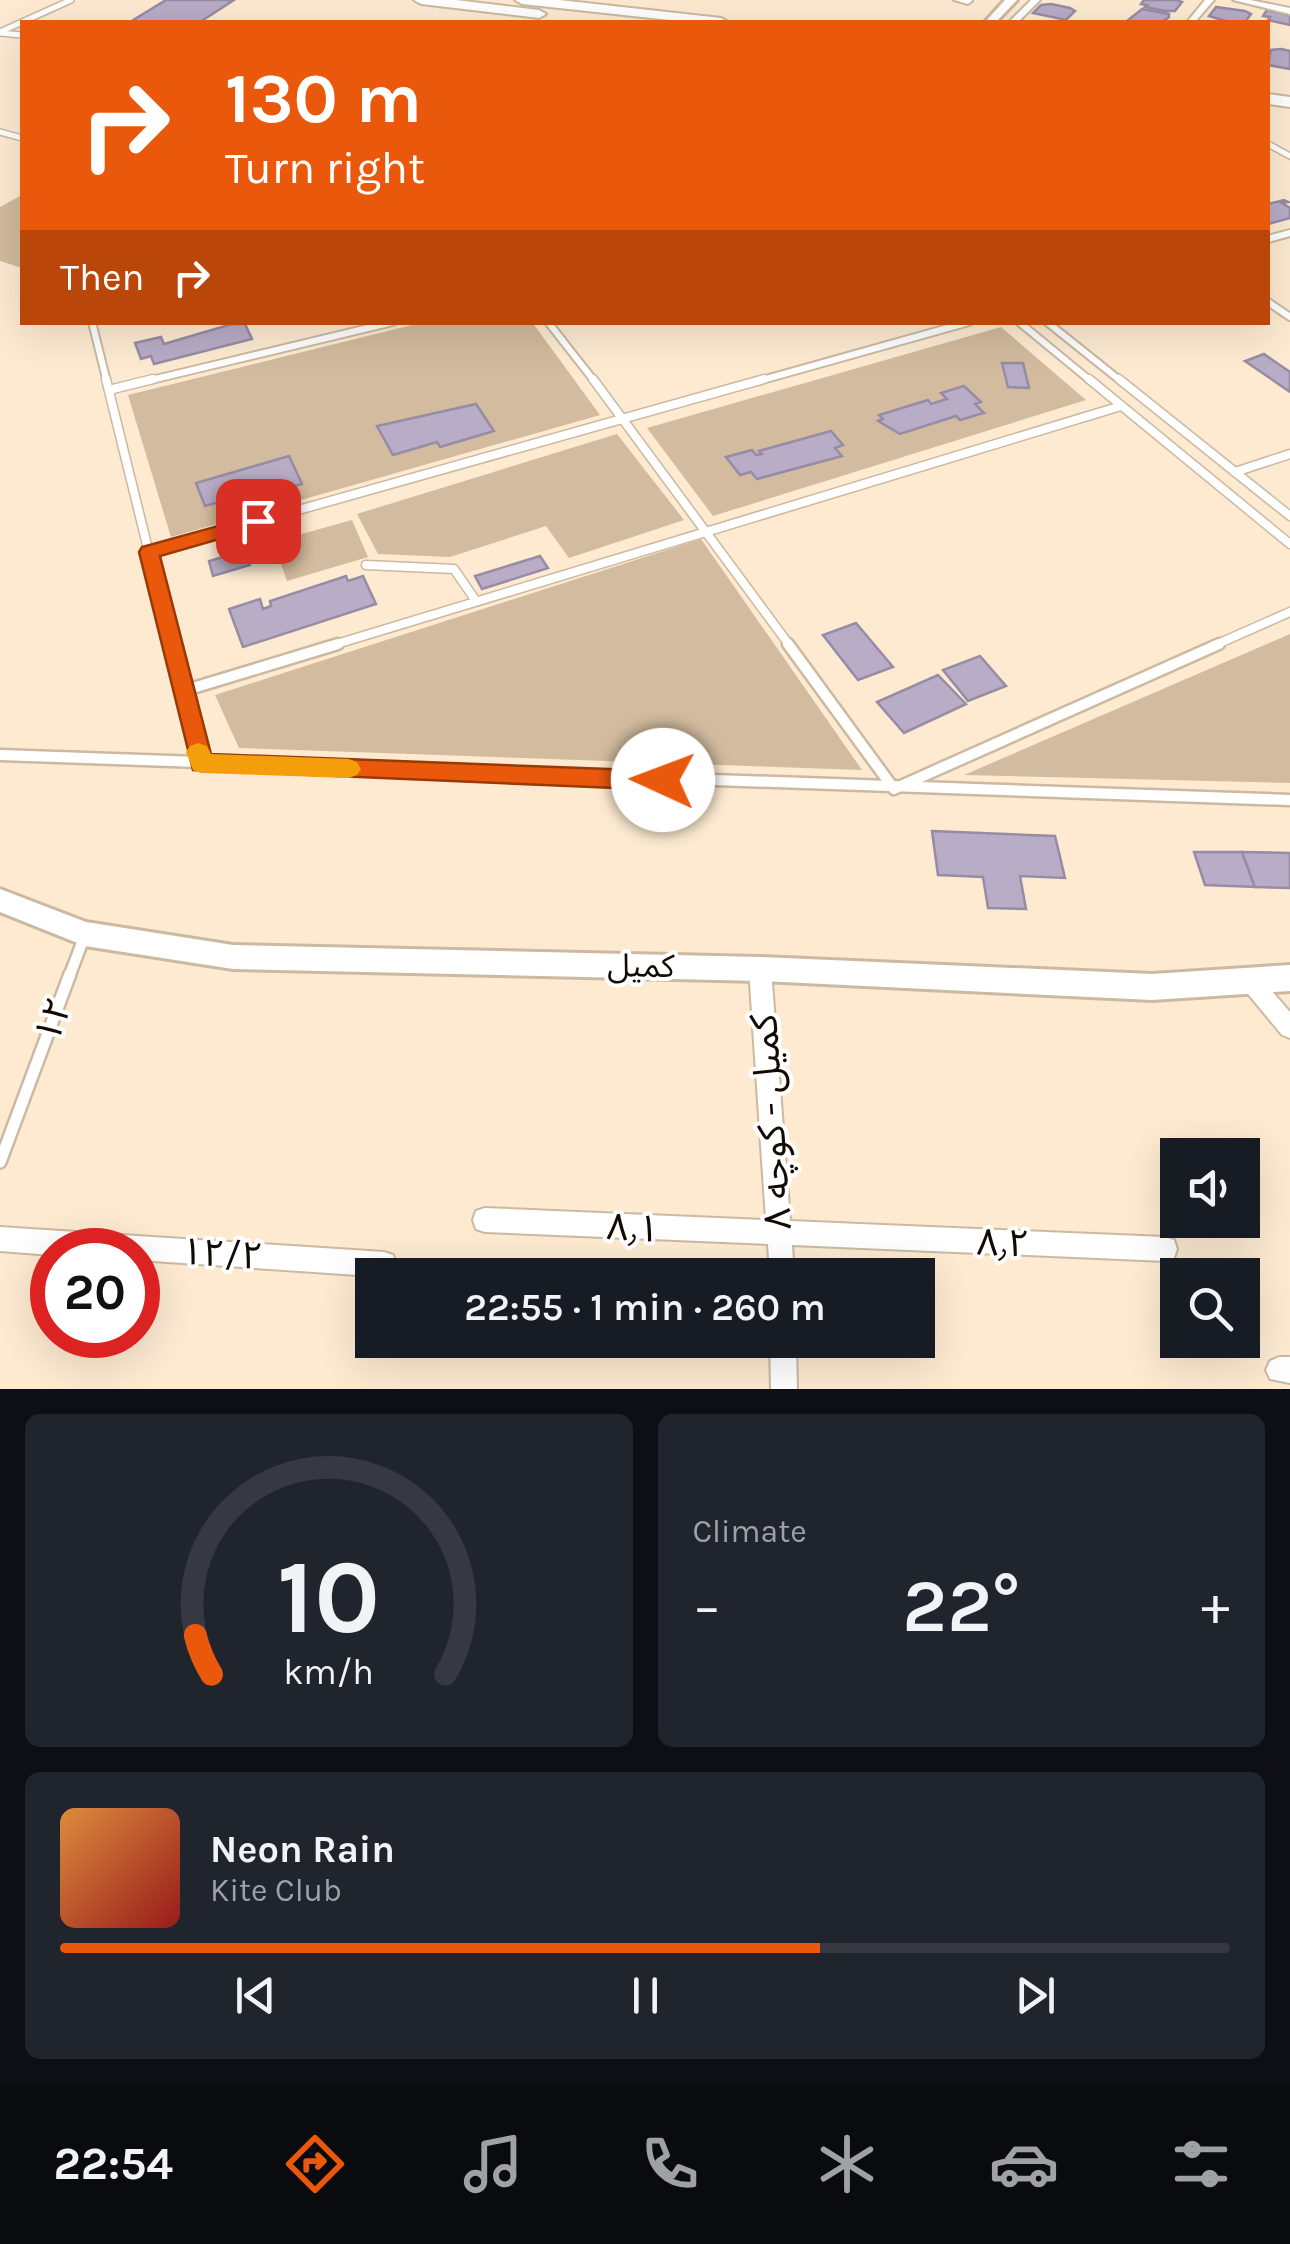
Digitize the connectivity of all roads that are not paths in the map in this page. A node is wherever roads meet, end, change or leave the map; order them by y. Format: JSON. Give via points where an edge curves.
{"nodes":[{"id":1,"x":71,"y":0,"type":"edge"},
{"id":2,"x":421,"y":0,"type":"edge"},
{"id":3,"x":522,"y":0,"type":"edge"},
{"id":4,"x":1011,"y":0,"type":"edge"},
{"id":5,"x":1036,"y":0,"type":"edge"},
{"id":6,"x":1210,"y":0,"type":"edge"},
{"id":7,"x":1237,"y":0,"type":"edge"},
{"id":8,"x":504,"y":4,"type":"edge"},
{"id":9,"x":1290,"y":11,"type":"edge"},
{"id":10,"x":27,"y":20,"type":"edge"},
{"id":11,"x":602,"y":20,"type":"edge"},
{"id":12,"x":703,"y":20,"type":"edge"},
{"id":13,"x":992,"y":20,"type":"edge"},
{"id":14,"x":1015,"y":20,"type":"edge"},
{"id":15,"x":1193,"y":20,"type":"edge"},
{"id":16,"x":93,"y":325,"type":"edge"},
{"id":17,"x":380,"y":325,"type":"edge"},
{"id":18,"x":550,"y":325,"type":"edge"},
{"id":19,"x":958,"y":325,"type":"edge"},
{"id":20,"x":1023,"y":325,"type":"edge"},
{"id":21,"x":1051,"y":325,"type":"edge"},
{"id":22,"x":108,"y":390,"type":"junction"},
{"id":23,"x":1121,"y":406,"type":"junction"},
{"id":24,"x":624,"y":419,"type":"junction"},
{"id":25,"x":1290,"y":454,"type":"edge"},
{"id":26,"x":1235,"y":472,"type":"junction"},
{"id":27,"x":1290,"y":516,"type":"edge"},
{"id":28,"x":705,"y":531,"type":"junction"},
{"id":29,"x":1290,"y":544,"type":"edge"},
{"id":30,"x":149,"y":552,"type":"junction"},
{"id":31,"x":366,"y":565,"type":"dead end"},
{"id":32,"x":476,"y":602,"type":"junction"},
{"id":33,"x":1290,"y":612,"type":"edge"},
{"id":34,"x":183,"y":691,"type":"junction"},
{"id":35,"x":0,"y":755,"type":"edge"},
{"id":36,"x":201,"y":763,"type":"junction"},
{"id":37,"x":894,"y":790,"type":"junction"},
{"id":38,"x":1290,"y":800,"type":"edge"},
{"id":39,"x":0,"y":900,"type":"edge"},
{"id":40,"x":85,"y":934,"type":"junction"},
{"id":41,"x":760,"y":969,"type":"junction"},
{"id":42,"x":1290,"y":978,"type":"edge"},
{"id":43,"x":1251,"y":982,"type":"junction"},
{"id":44,"x":1290,"y":1028,"type":"edge"},
{"id":45,"x":4,"y":1142,"type":"edge"},
{"id":46,"x":0,"y":1162,"type":"edge"},
{"id":47,"x":485,"y":1220,"type":"dead end"},
{"id":48,"x":781,"y":1235,"type":"junction"},
{"id":49,"x":0,"y":1239,"type":"edge"},
{"id":50,"x":1165,"y":1250,"type":"dead end"},
{"id":51,"x":782,"y":1258,"type":"edge"},
{"id":52,"x":355,"y":1262,"type":"edge"},
{"id":53,"x":783,"y":1358,"type":"edge"},
{"id":54,"x":784,"y":1389,"type":"edge"}],
"edges":[{"from":1,"to":10,"type":"lane"},
{"from":2,"to":8,"type":"main road"},
{"from":3,"to":12,"type":"main road"},
{"from":4,"to":13,"type":"street"},
{"from":5,"to":14,"type":"street"},
{"from":6,"to":15,"type":"street"},
{"from":7,"to":9,"type":"street"},
{"from":8,"to":11,"type":"main road"},
{"from":16,"to":22,"type":"lane"},
{"from":17,"to":22,"type":"lane"},
{"from":18,"to":24,"type":"lane"},
{"from":19,"to":24,"type":"lane"},
{"from":20,"to":23,"type":"lane"},
{"from":21,"to":26,"type":"lane"},
{"from":22,"to":30,"type":"lane"},
{"from":23,"to":28,"type":"lane"},
{"from":23,"to":29,"type":"lane"},
{"from":24,"to":28,"type":"lane"},
{"from":24,"to":30,"type":"lane"},
{"from":25,"to":26,"type":"lane"},
{"from":26,"to":27,"type":"lane"},
{"from":28,"to":32,"type":"lane"},
{"from":28,"to":37,"type":"lane"},
{"from":30,"to":34,"type":"lane"},
{"from":31,"to":32,"type":"lane","via":[[454,569]]},
{"from":32,"to":34,"type":"lane"},
{"from":33,"to":37,"type":"lane"},
{"from":34,"to":36,"type":"lane"},
{"from":35,"to":36,"type":"lane"},
{"from":36,"to":37,"type":"lane"},
{"from":37,"to":38,"type":"lane"},
{"from":39,"to":40,"type":"street","name":"کمیل"},
{"from":40,"to":41,"type":"street","name":"کمیل","via":[[233,957]]},
{"from":40,"to":45,"type":"lane","name":"۱۲"},
{"from":41,"to":43,"type":"street","name":"کمیل","via":[[1152,987]]},
{"from":41,"to":48,"type":"street","name":"کمیل - کوچه ۸"},
{"from":42,"to":43,"type":"street","name":"کمیل"},
{"from":43,"to":44,"type":"street"},
{"from":45,"to":46,"type":"lane","name":"۱۲"},
{"from":47,"to":48,"type":"street","name":"۸٫۱"},
{"from":48,"to":50,"type":"street","name":"۸٫۲"},
{"from":48,"to":51,"type":"street","name":"کمیل - کوچه ۸"},
{"from":49,"to":52,"type":"street","name":"۱۲/۲"},
{"from":53,"to":54,"type":"street"}]}
